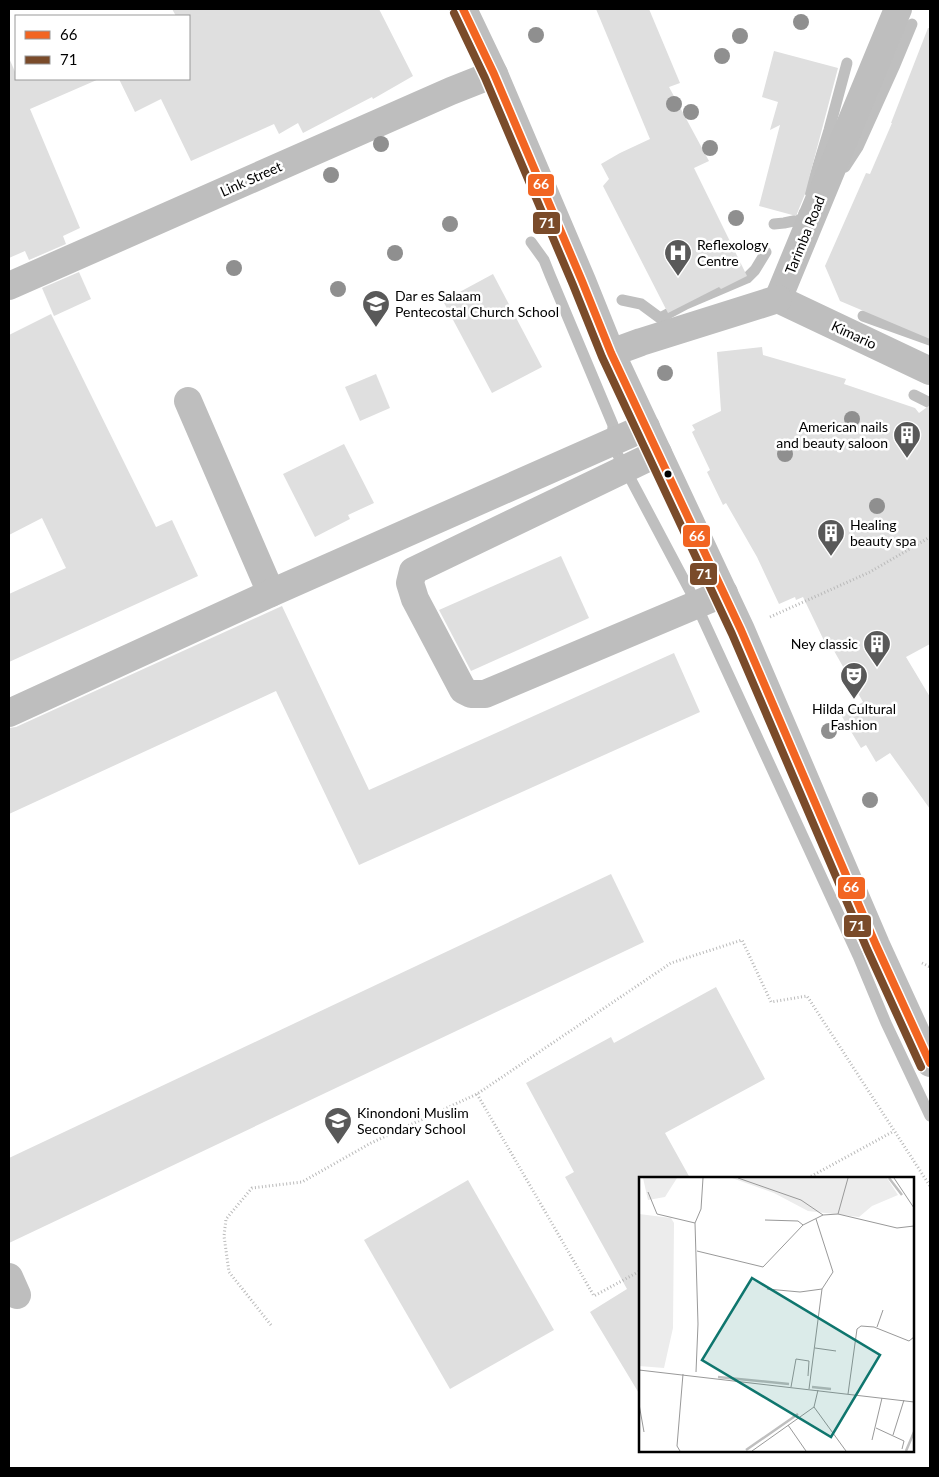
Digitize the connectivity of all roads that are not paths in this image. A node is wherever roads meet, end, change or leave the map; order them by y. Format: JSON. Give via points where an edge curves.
{"nodes":[{"id":1,"x":463,"y":9,"type":"edge"},
{"id":2,"x":898,"y":9,"type":"edge"},
{"id":3,"x":494,"y":74,"type":"junction"},
{"id":4,"x":9,"y":286,"type":"edge"},
{"id":5,"x":778,"y":300,"type":"junction"},
{"id":6,"x":611,"y":354,"type":"junction"},
{"id":7,"x":930,"y":371,"type":"edge"},
{"id":8,"x":188,"y":401,"type":"dead end"},
{"id":9,"x":646,"y":428,"type":"junction"},
{"id":10,"x":658,"y":453,"type":"junction"},
{"id":11,"x":271,"y":593,"type":"junction"},
{"id":12,"x":724,"y":593,"type":"junction"},
{"id":13,"x":9,"y":714,"type":"edge"},
{"id":14,"x":930,"y":1063,"type":"edge"}],
"edges":[{"from":1,"to":3,"type":"street"},
{"from":2,"to":5,"type":"street","name":"Tarimba Road"},
{"from":3,"to":4,"type":"street","name":"Link Street"},
{"from":3,"to":6,"type":"street"},
{"from":5,"to":6,"type":"street"},
{"from":5,"to":7,"type":"street","name":"Kimario"},
{"from":6,"to":9,"type":"street"},
{"from":8,"to":11,"type":"street"},
{"from":9,"to":10,"type":"street"},
{"from":9,"to":11,"type":"street"},
{"from":10,"to":12,"type":"street"},
{"from":10,"to":12,"type":"street","via":[[413,571],[410,583],[415,599],[463,690],[471,694],[485,694]]},
{"from":11,"to":13,"type":"street"},
{"from":12,"to":14,"type":"street"}]}
